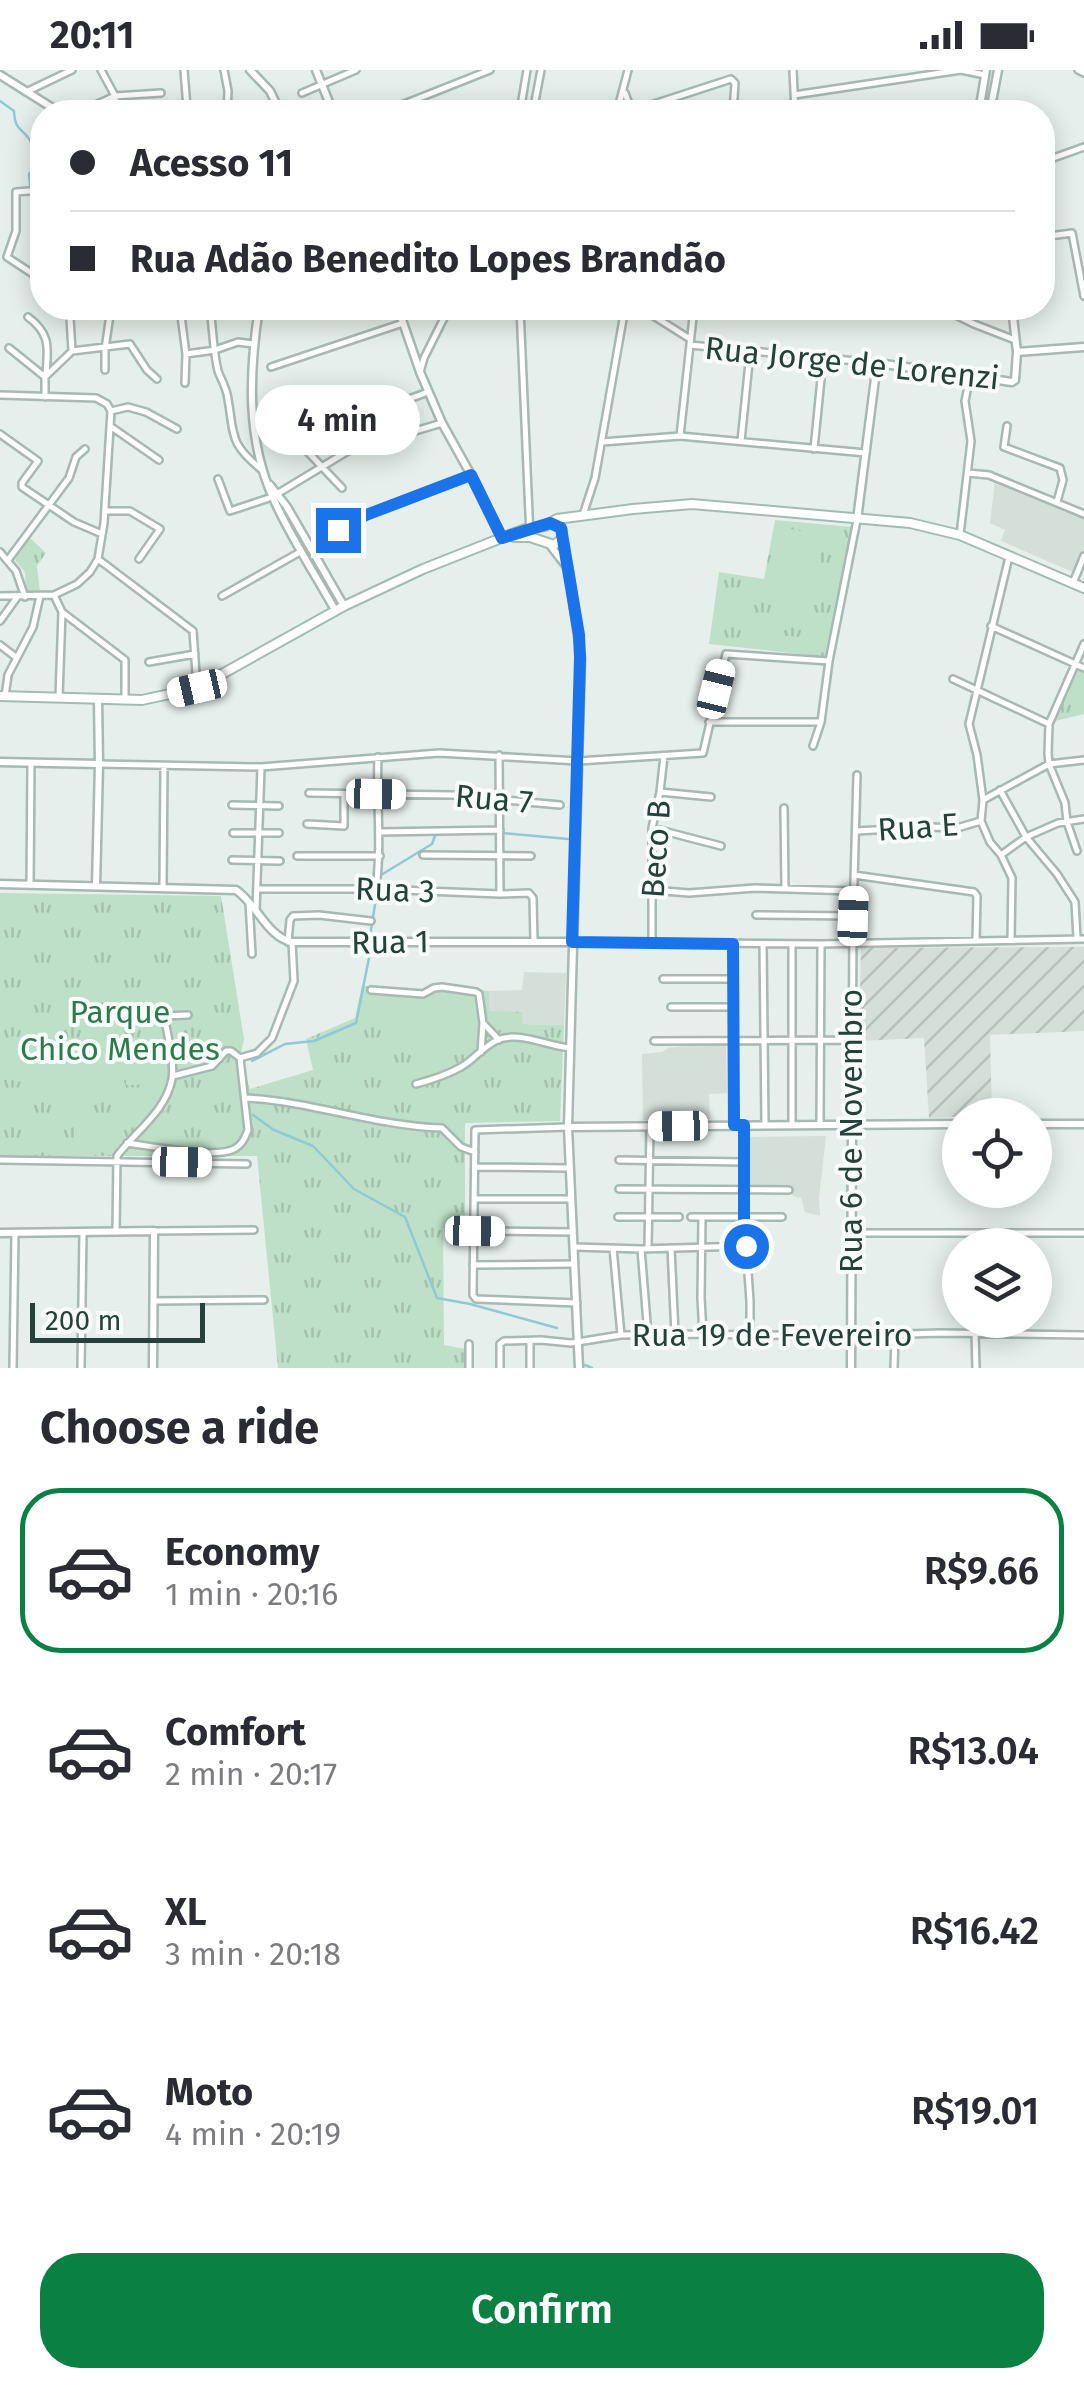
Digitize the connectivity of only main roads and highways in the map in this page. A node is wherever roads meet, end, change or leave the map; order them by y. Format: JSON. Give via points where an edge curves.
{"nodes":[{"id":1,"x":581,"y":515,"type":"junction"},
{"id":2,"x":548,"y":524,"type":"junction"},
{"id":3,"x":530,"y":533,"type":"junction"},
{"id":4,"x":562,"y":534,"type":"junction"},
{"id":5,"x":547,"y":543,"type":"junction"},
{"id":6,"x":1084,"y":588,"type":"edge"},
{"id":7,"x":2,"y":696,"type":"edge"}],
"edges":[{"from":1,"to":2,"type":"main road"},
{"from":1,"to":4,"type":"main road"},
{"from":1,"to":6,"type":"main road","via":[[692,504],[910,523],[960,535]]},
{"from":2,"to":3,"type":"main road"},
{"from":2,"to":4,"type":"main road"},
{"from":2,"to":5,"type":"main road","via":[[542,534]]},
{"from":3,"to":5,"type":"main road"},
{"from":3,"to":7,"type":"main road","via":[[423,569],[197,688],[142,700]]},
{"from":4,"to":5,"type":"main road","via":[[557,544]]}]}
